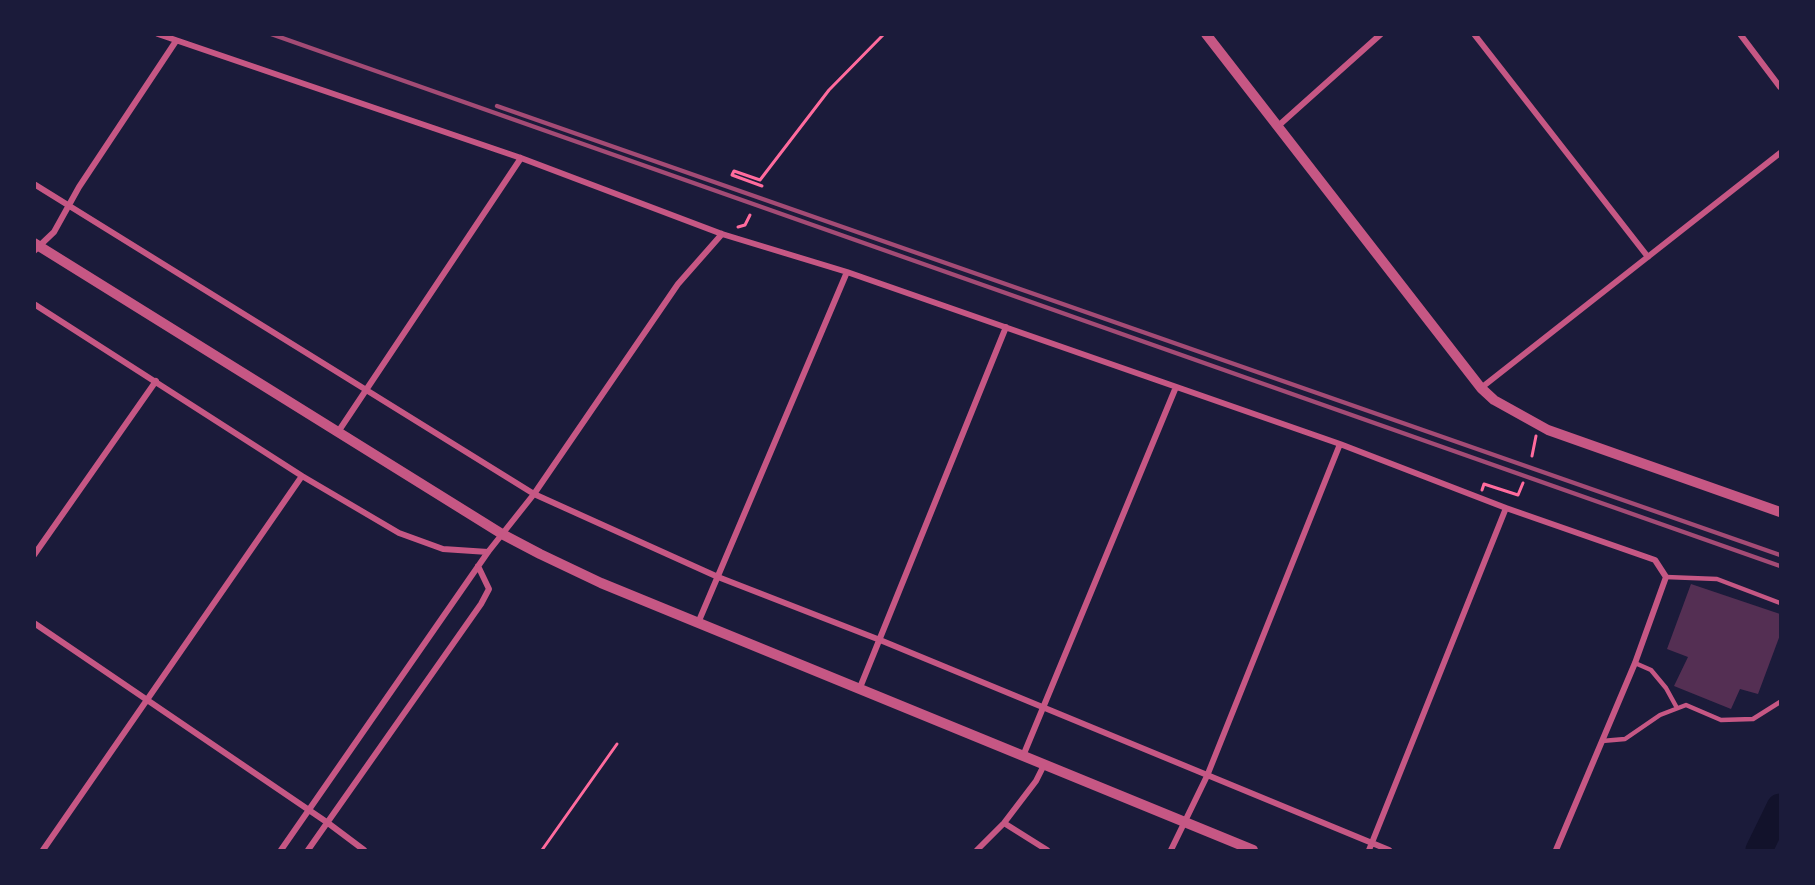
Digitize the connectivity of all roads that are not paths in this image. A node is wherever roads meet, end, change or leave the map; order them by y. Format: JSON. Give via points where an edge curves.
{"nodes":[{"id":1,"x":158,"y":34,"type":"edge"},
{"id":2,"x":1206,"y":34,"type":"edge"},
{"id":3,"x":1381,"y":34,"type":"edge"},
{"id":4,"x":1474,"y":34,"type":"edge"},
{"id":5,"x":1740,"y":34,"type":"edge"},
{"id":6,"x":176,"y":41,"type":"junction"},
{"id":7,"x":1780,"y":87,"type":"edge"},
{"id":8,"x":1277,"y":127,"type":"junction"},
{"id":9,"x":1780,"y":153,"type":"edge"},
{"id":10,"x":521,"y":158,"type":"junction"},
{"id":11,"x":34,"y":184,"type":"edge"},
{"id":12,"x":69,"y":204,"type":"junction"},
{"id":13,"x":722,"y":234,"type":"junction"},
{"id":14,"x":36,"y":246,"type":"edge"},
{"id":15,"x":1648,"y":257,"type":"junction"},
{"id":16,"x":847,"y":272,"type":"junction"},
{"id":17,"x":34,"y":304,"type":"edge"},
{"id":18,"x":1006,"y":327,"type":"junction"},
{"id":19,"x":156,"y":381,"type":"junction"},
{"id":20,"x":1176,"y":387,"type":"junction"},
{"id":21,"x":1481,"y":388,"type":"junction"},
{"id":22,"x":366,"y":391,"type":"junction"},
{"id":23,"x":338,"y":432,"type":"junction"},
{"id":24,"x":1340,"y":444,"type":"junction"},
{"id":25,"x":302,"y":476,"type":"junction"},
{"id":26,"x":534,"y":494,"type":"junction"},
{"id":27,"x":1506,"y":508,"type":"junction"},
{"id":28,"x":1780,"y":512,"type":"edge"},
{"id":29,"x":502,"y":534,"type":"junction"},
{"id":30,"x":488,"y":552,"type":"junction"},
{"id":31,"x":34,"y":555,"type":"edge"},
{"id":32,"x":478,"y":566,"type":"junction"},
{"id":33,"x":718,"y":577,"type":"junction"},
{"id":34,"x":1666,"y":577,"type":"junction"},
{"id":35,"x":1780,"y":603,"type":"edge"},
{"id":36,"x":34,"y":623,"type":"edge"},
{"id":37,"x":698,"y":623,"type":"junction"},
{"id":38,"x":879,"y":640,"type":"junction"},
{"id":39,"x":1635,"y":663,"type":"junction"},
{"id":40,"x":859,"y":690,"type":"junction"},
{"id":41,"x":148,"y":700,"type":"junction"},
{"id":42,"x":1780,"y":702,"type":"edge"},
{"id":43,"x":1677,"y":708,"type":"junction"},
{"id":44,"x":1044,"y":709,"type":"junction"},
{"id":45,"x":1602,"y":741,"type":"junction"},
{"id":46,"x":1023,"y":756,"type":"junction"},
{"id":47,"x":1044,"y":765,"type":"junction"},
{"id":48,"x":1207,"y":776,"type":"junction"},
{"id":49,"x":310,"y":811,"type":"junction"},
{"id":50,"x":1185,"y":822,"type":"junction"},
{"id":51,"x":328,"y":823,"type":"junction"},
{"id":52,"x":1004,"y":823,"type":"junction"},
{"id":53,"x":1370,"y":847,"type":"edge"},
{"id":54,"x":43,"y":850,"type":"edge"},
{"id":55,"x":281,"y":850,"type":"edge"},
{"id":56,"x":308,"y":850,"type":"edge"},
{"id":57,"x":364,"y":850,"type":"edge"},
{"id":58,"x":977,"y":850,"type":"edge"},
{"id":59,"x":1047,"y":850,"type":"edge"},
{"id":60,"x":1171,"y":850,"type":"edge"},
{"id":61,"x":1253,"y":850,"type":"edge"},
{"id":62,"x":1389,"y":850,"type":"edge"},
{"id":63,"x":1556,"y":850,"type":"edge"}],
"edges":[{"from":1,"to":6,"type":"street"},
{"from":2,"to":8,"type":"street"},
{"from":3,"to":8,"type":"street"},
{"from":4,"to":15,"type":"street"},
{"from":5,"to":7,"type":"street"},
{"from":6,"to":10,"type":"street"},
{"from":6,"to":12,"type":"street"},
{"from":8,"to":21,"type":"street"},
{"from":9,"to":15,"type":"street"},
{"from":10,"to":13,"type":"street"},
{"from":10,"to":22,"type":"street"},
{"from":11,"to":12,"type":"street"},
{"from":12,"to":14,"type":"street","via":[[54,232]]},
{"from":12,"to":22,"type":"street"},
{"from":13,"to":16,"type":"street"},
{"from":13,"to":26,"type":"street","via":[[678,284]]},
{"from":14,"to":23,"type":"street"},
{"from":15,"to":21,"type":"street"},
{"from":16,"to":18,"type":"street"},
{"from":16,"to":33,"type":"street"},
{"from":17,"to":19,"type":"street"},
{"from":18,"to":20,"type":"street"},
{"from":18,"to":38,"type":"street"},
{"from":19,"to":25,"type":"street"},
{"from":19,"to":31,"type":"street"},
{"from":20,"to":24,"type":"street"},
{"from":20,"to":44,"type":"street"},
{"from":21,"to":28,"type":"street","via":[[1539,426]]},
{"from":22,"to":23,"type":"street"},
{"from":22,"to":26,"type":"street"},
{"from":23,"to":29,"type":"street"},
{"from":24,"to":27,"type":"street"},
{"from":24,"to":48,"type":"street"},
{"from":25,"to":30,"type":"street","via":[[422,543]]},
{"from":25,"to":41,"type":"street"},
{"from":26,"to":29,"type":"street"},
{"from":26,"to":33,"type":"street"},
{"from":27,"to":34,"type":"street","via":[[1655,561]]},
{"from":27,"to":53,"type":"street"},
{"from":29,"to":30,"type":"street"},
{"from":29,"to":37,"type":"street","via":[[569,569]]},
{"from":30,"to":32,"type":"street"},
{"from":32,"to":49,"type":"street"},
{"from":32,"to":51,"type":"street","via":[[489,589],[481,604]]},
{"from":33,"to":37,"type":"street"},
{"from":33,"to":38,"type":"street"},
{"from":34,"to":35,"type":"lane","via":[[1717,579]]},
{"from":34,"to":39,"type":"street"},
{"from":36,"to":41,"type":"street"},
{"from":37,"to":40,"type":"street"},
{"from":38,"to":40,"type":"street"},
{"from":38,"to":44,"type":"street"},
{"from":39,"to":43,"type":"lane","via":[[1651,670]]},
{"from":39,"to":45,"type":"street"},
{"from":40,"to":46,"type":"street"},
{"from":41,"to":49,"type":"street"},
{"from":41,"to":54,"type":"street"},
{"from":42,"to":43,"type":"lane","via":[[1753,719],[1721,720],[1686,705]]},
{"from":43,"to":45,"type":"lane","via":[[1625,739]]},
{"from":44,"to":46,"type":"street"},
{"from":44,"to":48,"type":"street"},
{"from":45,"to":63,"type":"street"},
{"from":46,"to":47,"type":"street"},
{"from":47,"to":50,"type":"street"},
{"from":47,"to":52,"type":"street","via":[[1036,782]]},
{"from":48,"to":50,"type":"street"},
{"from":48,"to":53,"type":"street"},
{"from":49,"to":51,"type":"street"},
{"from":49,"to":55,"type":"street"},
{"from":50,"to":60,"type":"street"},
{"from":50,"to":61,"type":"street"},
{"from":51,"to":56,"type":"street"},
{"from":51,"to":57,"type":"street"},
{"from":52,"to":58,"type":"street"},
{"from":52,"to":59,"type":"street"},
{"from":53,"to":62,"type":"street"}]}
